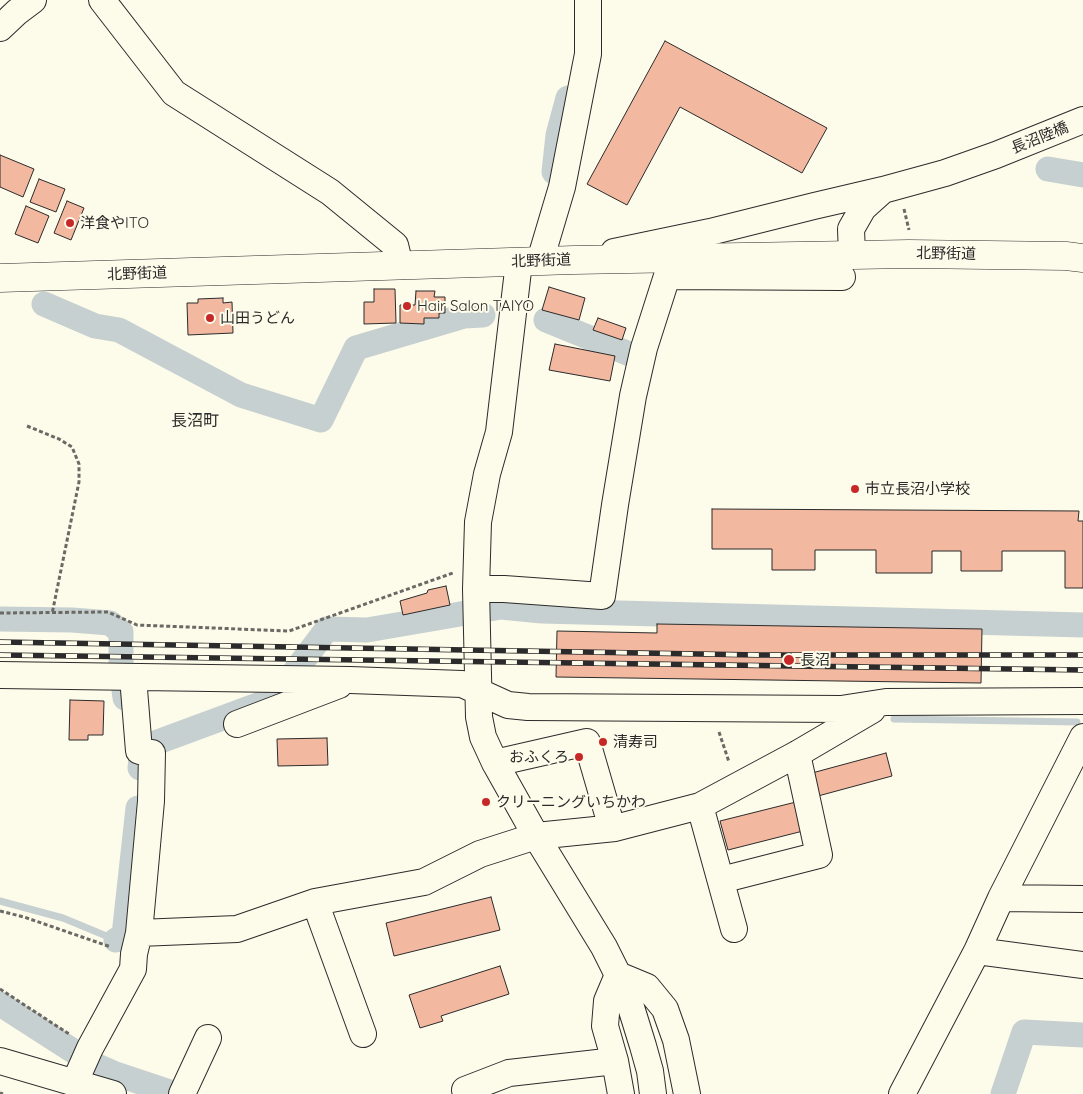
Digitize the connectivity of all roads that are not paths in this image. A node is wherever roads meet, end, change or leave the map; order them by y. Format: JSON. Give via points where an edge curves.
{"nodes":[{"id":1,"x":33,"y":0,"type":"edge"},
{"id":2,"x":102,"y":0,"type":"edge"},
{"id":3,"x":588,"y":0,"type":"edge"},
{"id":4,"x":0,"y":28,"type":"edge"},
{"id":5,"x":1083,"y":120,"type":"edge"},
{"id":6,"x":893,"y":197,"type":"junction"},
{"id":7,"x":1083,"y":258,"type":"edge"},
{"id":8,"x":574,"y":260,"type":"junction"},
{"id":9,"x":530,"y":262,"type":"junction"},
{"id":10,"x":400,"y":266,"type":"junction"},
{"id":11,"x":847,"y":266,"type":"junction"},
{"id":12,"x":0,"y":278,"type":"edge"},
{"id":13,"x":476,"y":577,"type":"junction"},
{"id":14,"x":0,"y":675,"type":"edge"},
{"id":15,"x":133,"y":676,"type":"junction"},
{"id":16,"x":350,"y":680,"type":"junction"},
{"id":17,"x":477,"y":690,"type":"junction"},
{"id":18,"x":1083,"y":701,"type":"edge"},
{"id":19,"x":886,"y":702,"type":"junction"},
{"id":20,"x":237,"y":724,"type":"dead end"},
{"id":21,"x":1083,"y":737,"type":"edge"},
{"id":22,"x":797,"y":754,"type":"junction"},
{"id":23,"x":494,"y":763,"type":"junction"},
{"id":24,"x":700,"y":806,"type":"junction"},
{"id":25,"x":612,"y":828,"type":"junction"},
{"id":26,"x":536,"y":836,"type":"junction"},
{"id":27,"x":721,"y":880,"type":"junction"},
{"id":28,"x":1001,"y":898,"type":"junction"},
{"id":29,"x":1083,"y":899,"type":"edge"},
{"id":30,"x":316,"y":902,"type":"junction"},
{"id":31,"x":734,"y":930,"type":"dead end"},
{"id":32,"x":136,"y":944,"type":"junction"},
{"id":33,"x":977,"y":951,"type":"junction"},
{"id":34,"x":1083,"y":965,"type":"edge"},
{"id":35,"x":618,"y":975,"type":"junction"},
{"id":36,"x":363,"y":1034,"type":"dead end"},
{"id":37,"x":208,"y":1038,"type":"dead end"},
{"id":38,"x":0,"y":1061,"type":"edge"},
{"id":39,"x":615,"y":1061,"type":"junction"},
{"id":40,"x":74,"y":1084,"type":"junction"},
{"id":41,"x":465,"y":1090,"type":"dead end"},
{"id":42,"x":113,"y":1094,"type":"edge"},
{"id":43,"x":182,"y":1094,"type":"edge"},
{"id":44,"x":621,"y":1094,"type":"edge"},
{"id":45,"x":653,"y":1094,"type":"edge"},
{"id":46,"x":687,"y":1094,"type":"edge"},
{"id":47,"x":902,"y":1094,"type":"edge"}],
"edges":[{"from":1,"to":4,"type":"street"},
{"from":2,"to":10,"type":"street","via":[[174,94],[330,192],[395,245]]},
{"from":3,"to":9,"type":"street","via":[[588,54],[562,187]]},
{"from":5,"to":6,"type":"street","name":"長沼陸橋","via":[[996,156],[945,172]]},
{"from":6,"to":8,"type":"street","name":"長沼陸橋","via":[[814,206],[710,232]]},
{"from":6,"to":11,"type":"street","via":[[863,208],[851,229]]},
{"from":7,"to":11,"type":"main road","name":"北野街道","via":[[909,254]]},
{"from":8,"to":9,"type":"main road","name":"北野街道"},
{"from":8,"to":11,"type":"main road","name":"北野街道"},
{"from":9,"to":10,"type":"main road","name":"北野街道"},
{"from":9,"to":13,"type":"street","via":[[499,432],[478,522]]},
{"from":10,"to":12,"type":"main road","name":"北野街道"},
{"from":11,"to":13,"type":"street","via":[[667,276],[644,348],[633,396],[602,596],[504,589]]},
{"from":13,"to":17,"type":"street"},
{"from":14,"to":15,"type":"street"},
{"from":15,"to":16,"type":"street"},
{"from":15,"to":32,"type":"street","via":[[139,751],[152,752],[151,801]]},
{"from":16,"to":17,"type":"street","via":[[462,684]]},
{"from":16,"to":20,"type":"street"},
{"from":17,"to":19,"type":"street","via":[[508,705],[521,706],[841,709]]},
{"from":17,"to":23,"type":"street","via":[[483,737]]},
{"from":18,"to":19,"type":"street"},
{"from":19,"to":22,"type":"street"},
{"from":21,"to":28,"type":"street"},
{"from":22,"to":24,"type":"street"},
{"from":22,"to":27,"type":"street","via":[[819,855]]},
{"from":23,"to":25,"type":"street","via":[[586,742]]},
{"from":23,"to":26,"type":"street"},
{"from":24,"to":25,"type":"street"},
{"from":24,"to":27,"type":"street"},
{"from":25,"to":26,"type":"street"},
{"from":26,"to":30,"type":"street","via":[[480,854],[424,882]]},
{"from":26,"to":35,"type":"street"},
{"from":27,"to":31,"type":"street"},
{"from":28,"to":29,"type":"street"},
{"from":28,"to":33,"type":"street"},
{"from":30,"to":32,"type":"street","via":[[237,929]]},
{"from":30,"to":36,"type":"street"},
{"from":32,"to":40,"type":"street","via":[[132,969]]},
{"from":33,"to":34,"type":"street"},
{"from":33,"to":47,"type":"street"},
{"from":35,"to":39,"type":"street","via":[[608,1000],[605,1026]]},
{"from":35,"to":45,"type":"street","via":[[644,1046]]},
{"from":35,"to":46,"type":"street","via":[[647,987],[666,1009]]},
{"from":37,"to":43,"type":"street"},
{"from":38,"to":40,"type":"street"},
{"from":39,"to":41,"type":"street","via":[[509,1073]]},
{"from":39,"to":44,"type":"street"},
{"from":40,"to":42,"type":"street"}]}
